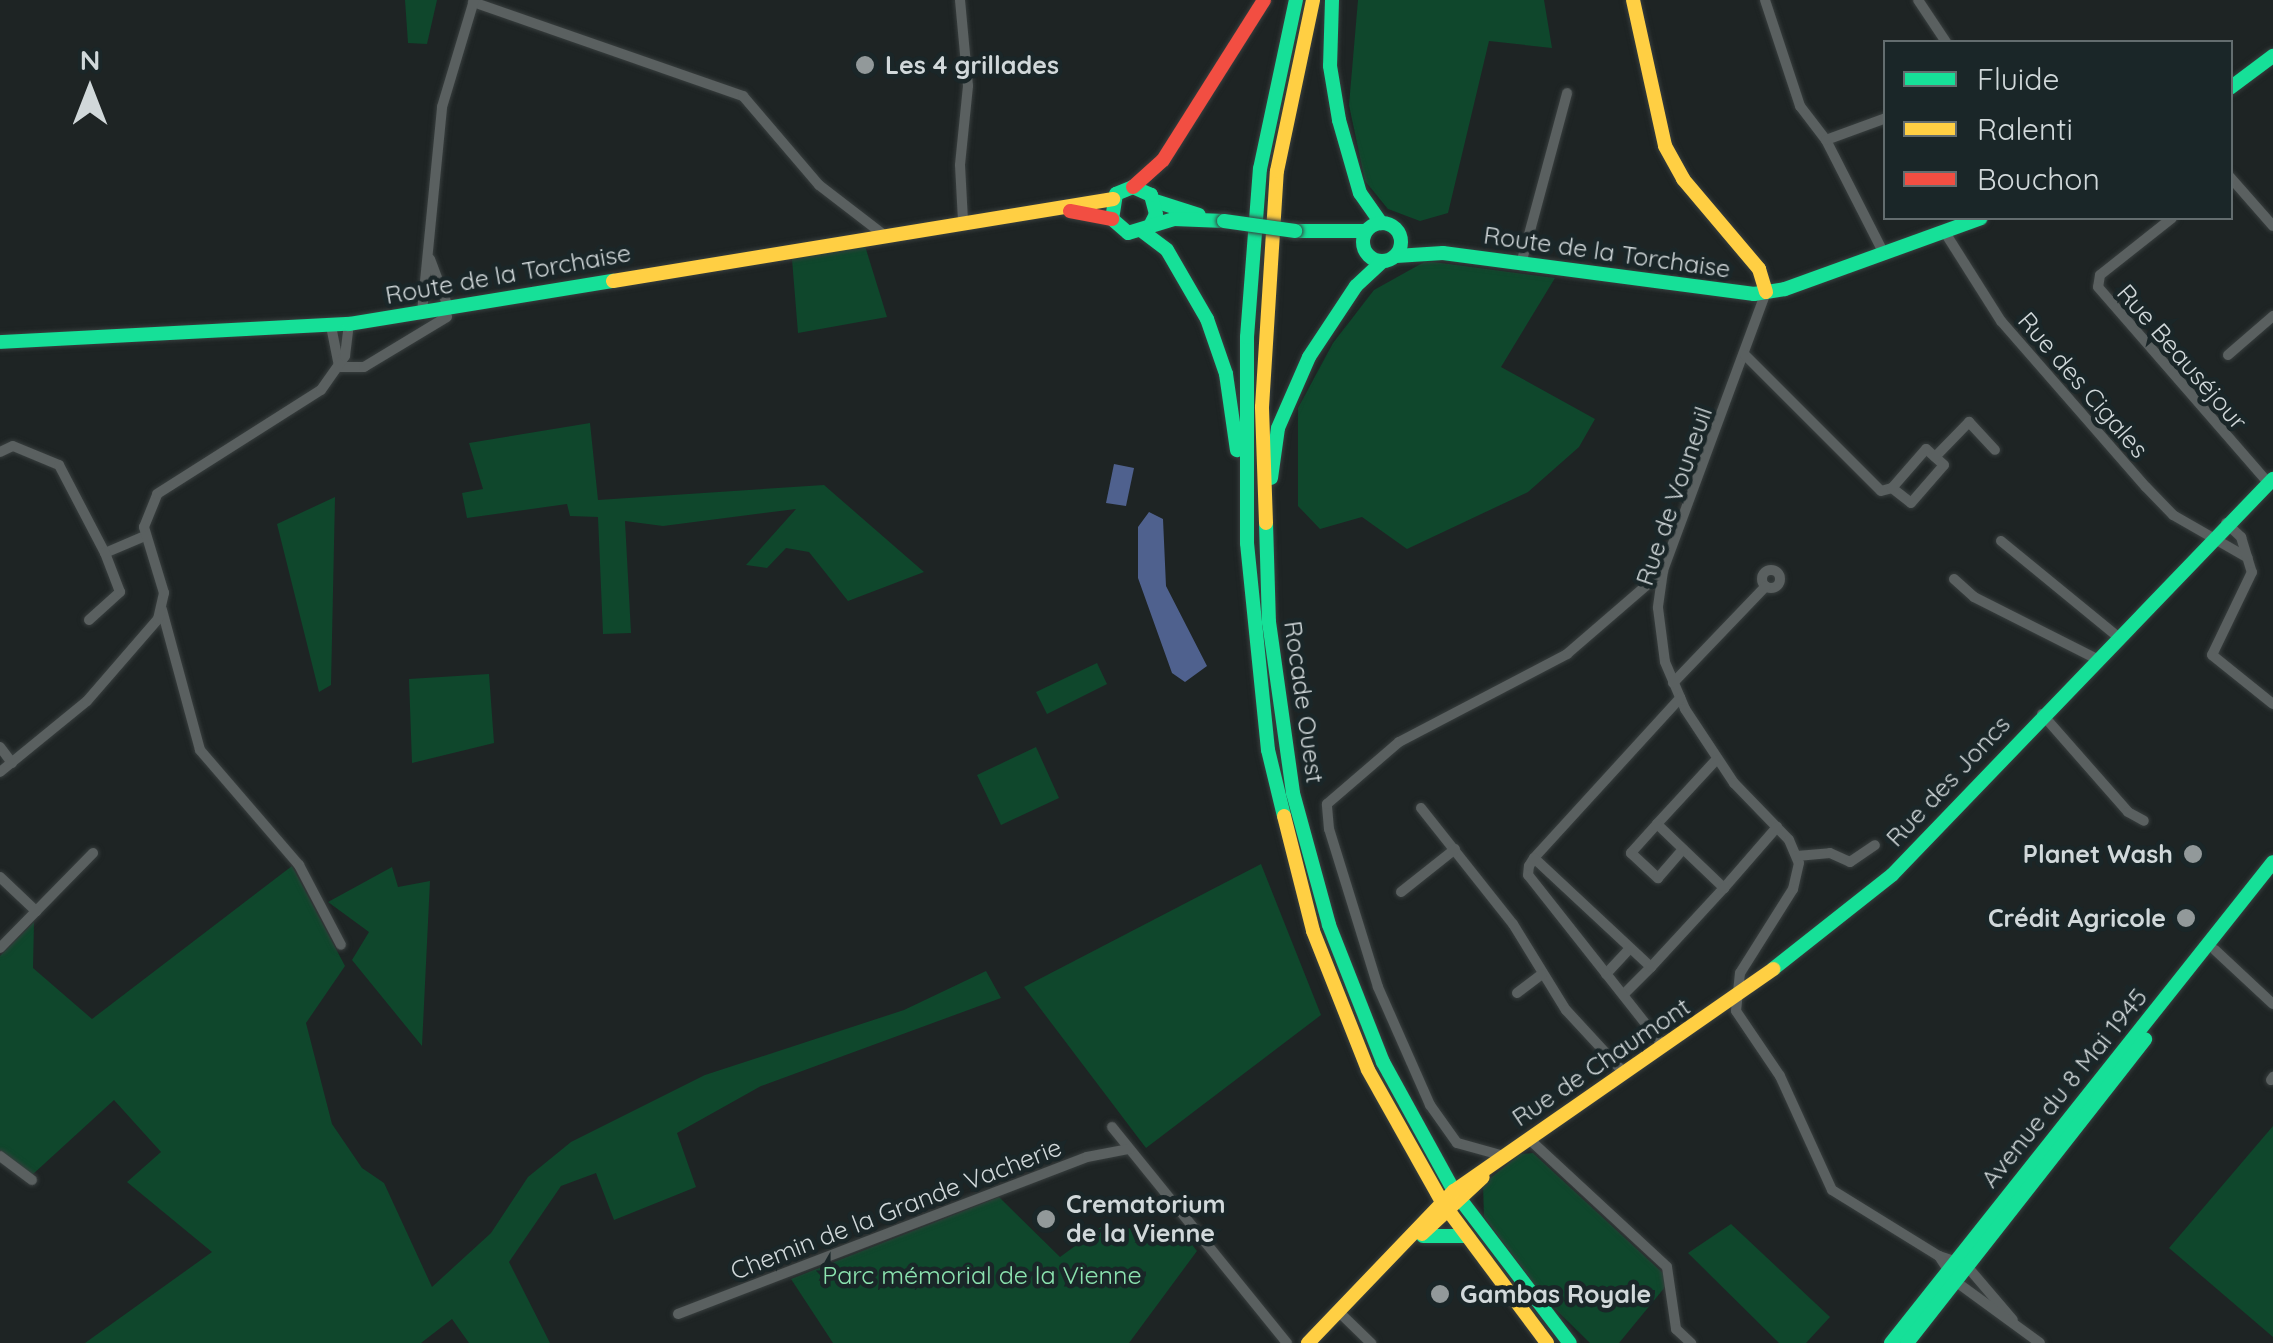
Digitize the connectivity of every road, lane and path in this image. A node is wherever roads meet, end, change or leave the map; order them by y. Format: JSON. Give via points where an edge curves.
{"nodes":[{"id":1,"x":960,"y":0,"type":"edge"},
{"id":2,"x":1264,"y":0,"type":"edge"},
{"id":3,"x":1296,"y":0,"type":"edge"},
{"id":4,"x":1314,"y":0,"type":"edge"},
{"id":5,"x":1332,"y":0,"type":"edge"},
{"id":6,"x":1633,"y":0,"type":"edge"},
{"id":7,"x":1765,"y":0,"type":"edge"},
{"id":8,"x":1918,"y":0,"type":"edge"},
{"id":9,"x":473,"y":1,"type":"edge"},
{"id":10,"x":1945,"y":40,"type":"edge"},
{"id":11,"x":2273,"y":56,"type":"edge"},
{"id":12,"x":2233,"y":86,"type":"edge"},
{"id":13,"x":1568,"y":93,"type":"dead end"},
{"id":14,"x":1883,"y":119,"type":"edge"},
{"id":15,"x":1826,"y":140,"type":"junction"},
{"id":16,"x":2233,"y":181,"type":"edge"},
{"id":17,"x":1133,"y":187,"type":"junction"},
{"id":18,"x":1113,"y":199,"type":"junction"},
{"id":19,"x":1154,"y":201,"type":"junction"},
{"id":20,"x":1019,"y":212,"type":"junction"},
{"id":21,"x":1112,"y":219,"type":"junction"},
{"id":22,"x":1975,"y":220,"type":"edge"},
{"id":23,"x":2169,"y":220,"type":"edge"},
{"id":24,"x":963,"y":221,"type":"junction"},
{"id":25,"x":1224,"y":221,"type":"junction"},
{"id":26,"x":1381,"y":223,"type":"junction"},
{"id":27,"x":2273,"y":226,"type":"edge"},
{"id":28,"x":1146,"y":228,"type":"junction"},
{"id":29,"x":1366,"y":231,"type":"junction"},
{"id":30,"x":1944,"y":231,"type":"junction"},
{"id":31,"x":884,"y":234,"type":"junction"},
{"id":32,"x":1315,"y":234,"type":"junction"},
{"id":33,"x":1400,"y":234,"type":"junction"},
{"id":34,"x":1364,"y":250,"type":"junction"},
{"id":35,"x":1884,"y":252,"type":"junction"},
{"id":36,"x":429,"y":253,"type":"junction"},
{"id":37,"x":1443,"y":253,"type":"junction"},
{"id":38,"x":1389,"y":259,"type":"junction"},
{"id":39,"x":1521,"y":264,"type":"junction"},
{"id":40,"x":1766,"y":292,"type":"junction"},
{"id":41,"x":422,"y":312,"type":"junction"},
{"id":42,"x":447,"y":312,"type":"junction"},
{"id":43,"x":2273,"y":316,"type":"edge"},
{"id":44,"x":349,"y":324,"type":"junction"},
{"id":45,"x":332,"y":326,"type":"junction"},
{"id":46,"x":0,"y":342,"type":"edge"},
{"id":47,"x":1745,"y":355,"type":"junction"},
{"id":48,"x":2228,"y":356,"type":"dead end"},
{"id":49,"x":339,"y":367,"type":"junction"},
{"id":50,"x":1995,"y":450,"type":"dead end"},
{"id":51,"x":0,"y":452,"type":"edge"},
{"id":52,"x":1935,"y":457,"type":"junction"},
{"id":53,"x":2270,"y":478,"type":"edge"},
{"id":54,"x":1892,"y":488,"type":"junction"},
{"id":55,"x":2229,"y":524,"type":"junction"},
{"id":56,"x":145,"y":536,"type":"junction"},
{"id":57,"x":2215,"y":540,"type":"junction"},
{"id":58,"x":2001,"y":541,"type":"dead end"},
{"id":59,"x":1246,"y":543,"type":"junction"},
{"id":60,"x":106,"y":553,"type":"junction"},
{"id":61,"x":2248,"y":558,"type":"junction"},
{"id":62,"x":1663,"y":572,"type":"junction"},
{"id":63,"x":1954,"y":580,"type":"dead end"},
{"id":64,"x":1766,"y":586,"type":"dead end"},
{"id":65,"x":162,"y":610,"type":"junction"},
{"id":66,"x":88,"y":620,"type":"dead end"},
{"id":67,"x":1269,"y":622,"type":"junction"},
{"id":68,"x":2117,"y":636,"type":"junction"},
{"id":69,"x":2095,"y":658,"type":"junction"},
{"id":70,"x":1673,"y":684,"type":"junction"},
{"id":71,"x":1680,"y":698,"type":"junction"},
{"id":72,"x":2273,"y":704,"type":"edge"},
{"id":73,"x":2042,"y":714,"type":"junction"},
{"id":74,"x":0,"y":746,"type":"edge"},
{"id":75,"x":1716,"y":760,"type":"junction"},
{"id":76,"x":12,"y":763,"type":"junction"},
{"id":77,"x":0,"y":772,"type":"edge"},
{"id":78,"x":1422,"y":808,"type":"dead end"},
{"id":79,"x":2144,"y":820,"type":"dead end"},
{"id":80,"x":1657,"y":824,"type":"junction"},
{"id":81,"x":1777,"y":827,"type":"junction"},
{"id":82,"x":1875,"y":845,"type":"dead end"},
{"id":83,"x":1455,"y":849,"type":"junction"},
{"id":84,"x":1683,"y":849,"type":"junction"},
{"id":85,"x":93,"y":853,"type":"dead end"},
{"id":86,"x":1797,"y":856,"type":"junction"},
{"id":87,"x":1534,"y":858,"type":"junction"},
{"id":88,"x":2273,"y":862,"type":"edge"},
{"id":89,"x":0,"y":877,"type":"edge"},
{"id":90,"x":2273,"y":878,"type":"edge"},
{"id":91,"x":1724,"y":888,"type":"junction"},
{"id":92,"x":1401,"y":892,"type":"dead end"},
{"id":93,"x":36,"y":912,"type":"junction"},
{"id":94,"x":341,"y":945,"type":"dead end"},
{"id":95,"x":1,"y":947,"type":"edge"},
{"id":96,"x":1630,"y":948,"type":"junction"},
{"id":97,"x":2215,"y":950,"type":"junction"},
{"id":98,"x":1651,"y":967,"type":"junction"},
{"id":99,"x":1542,"y":974,"type":"junction"},
{"id":100,"x":1606,"y":974,"type":"junction"},
{"id":101,"x":1517,"y":993,"type":"dead end"},
{"id":102,"x":1624,"y":994,"type":"junction"},
{"id":103,"x":1734,"y":998,"type":"junction"},
{"id":104,"x":2273,"y":1004,"type":"edge"},
{"id":105,"x":1664,"y":1047,"type":"junction"},
{"id":106,"x":1625,"y":1074,"type":"junction"},
{"id":107,"x":1112,"y":1127,"type":"dead end"},
{"id":108,"x":1529,"y":1139,"type":"junction"},
{"id":109,"x":1129,"y":1149,"type":"junction"},
{"id":110,"x":0,"y":1156,"type":"edge"},
{"id":111,"x":1498,"y":1160,"type":"junction"},
{"id":112,"x":32,"y":1180,"type":"dead end"},
{"id":113,"x":1458,"y":1196,"type":"junction"},
{"id":114,"x":1446,"y":1208,"type":"junction"},
{"id":115,"x":1464,"y":1236,"type":"junction"},
{"id":116,"x":1413,"y":1239,"type":"junction"},
{"id":117,"x":1952,"y":1267,"type":"junction"},
{"id":118,"x":1339,"y":1312,"type":"junction"},
{"id":119,"x":678,"y":1314,"type":"dead end"},
{"id":120,"x":2014,"y":1320,"type":"junction"},
{"id":121,"x":1286,"y":1343,"type":"edge"},
{"id":122,"x":1308,"y":1343,"type":"edge"},
{"id":123,"x":1372,"y":1343,"type":"edge"},
{"id":124,"x":1547,"y":1343,"type":"edge"},
{"id":125,"x":1570,"y":1343,"type":"edge"},
{"id":126,"x":1691,"y":1343,"type":"edge"},
{"id":127,"x":1891,"y":1343,"type":"edge"},
{"id":128,"x":1907,"y":1343,"type":"edge"},
{"id":129,"x":2040,"y":1343,"type":"edge"}],
"edges":[{"from":1,"to":24,"type":"street","via":[[968,86],[960,165]]},
{"from":2,"to":17,"type":"main road","via":[[1163,160]]},
{"from":3,"to":59,"type":"main road","name":"Rocade Ouest","via":[[1270,103],[1252,244]]},
{"from":4,"to":67,"type":"main road","name":"Rocade Ouest","via":[[1287,106],[1269,244],[1261,436]]},
{"from":5,"to":26,"type":"main road","via":[[1336,105],[1360,192]]},
{"from":6,"to":40,"type":"main road","via":[[1665,146],[1683,179],[1760,269]]},
{"from":7,"to":15,"type":"street","via":[[1796,97]]},
{"from":8,"to":10,"type":"street"},
{"from":9,"to":31,"type":"street","via":[[743,96],[819,185]]},
{"from":9,"to":36,"type":"street","via":[[442,106]]},
{"from":11,"to":12,"type":"main road"},
{"from":13,"to":39,"type":"street"},
{"from":14,"to":15,"type":"street"},
{"from":15,"to":35,"type":"street"},
{"from":16,"to":27,"type":"street"},
{"from":17,"to":18,"type":"main road"},
{"from":17,"to":19,"type":"main road"},
{"from":18,"to":20,"type":"main road","name":"Route de la Torchaise"},
{"from":18,"to":21,"type":"main road"},
{"from":19,"to":25,"type":"main road"},
{"from":19,"to":28,"type":"main road"},
{"from":20,"to":21,"type":"main road","name":"Route de la Torchaise","via":[[1088,211]]},
{"from":20,"to":24,"type":"main road","name":"Route de la Torchaise"},
{"from":21,"to":28,"type":"main road","via":[[1128,232]]},
{"from":22,"to":30,"type":"main road"},
{"from":23,"to":53,"type":"street","name":"Rue Beauséjour","via":[[2100,275],[2098,287]]},
{"from":24,"to":31,"type":"main road","name":"Route de la Torchaise","via":[[930,233]]},
{"from":25,"to":28,"type":"main road"},
{"from":25,"to":32,"type":"main road","bridge":true},
{"from":26,"to":29,"type":"main road"},
{"from":26,"to":33,"type":"main road","name":"Route de la Torchaise"},
{"from":28,"to":59,"type":"main road","via":[[1178,266],[1221,356]]},
{"from":29,"to":32,"type":"main road"},
{"from":29,"to":34,"type":"main road"},
{"from":30,"to":35,"type":"main road"},
{"from":30,"to":57,"type":"street","name":"Rue des Cigales","via":[[2001,322],[2174,515]]},
{"from":31,"to":42,"type":"main road","name":"Route de la Torchaise"},
{"from":32,"to":34,"type":"main road"},
{"from":33,"to":37,"type":"main road","name":"Route de la Torchaise"},
{"from":33,"to":38,"type":"main road"},
{"from":34,"to":38,"type":"main road"},
{"from":35,"to":40,"type":"main road"},
{"from":36,"to":41,"type":"street"},
{"from":36,"to":42,"type":"street"},
{"from":37,"to":38,"type":"main road","name":"Route de la Torchaise"},
{"from":37,"to":39,"type":"main road","name":"Route de la Torchaise"},
{"from":38,"to":67,"type":"main road","via":[[1325,330],[1278,428]]},
{"from":39,"to":40,"type":"main road","name":"Route de la Torchaise"},
{"from":40,"to":47,"type":"street","name":"Rue de Vouneuil"},
{"from":41,"to":42,"type":"main road","name":"Route de la Torchaise"},
{"from":41,"to":44,"type":"main road","name":"Route de la Torchaise"},
{"from":42,"to":49,"type":"street","via":[[364,367]]},
{"from":43,"to":48,"type":"street"},
{"from":44,"to":45,"type":"main road","name":"Route de la Torchaise"},
{"from":44,"to":49,"type":"street"},
{"from":45,"to":46,"type":"main road","name":"Route de la Torchaise"},
{"from":45,"to":49,"type":"street"},
{"from":47,"to":54,"type":"street","via":[[1844,459],[1881,491]]},
{"from":47,"to":62,"type":"street","name":"Rue de Vouneuil"},
{"from":49,"to":56,"type":"street","via":[[310,398],[165,487],[151,503]]},
{"from":50,"to":52,"type":"street","via":[[1969,422]]},
{"from":51,"to":60,"type":"street","via":[[14,446],[59,465]]},
{"from":52,"to":54,"type":"street","via":[[1926,449]]},
{"from":52,"to":54,"type":"street","via":[[1944,465],[1911,503]]},
{"from":53,"to":55,"type":"main road","name":"Rue des Joncs"},
{"from":55,"to":57,"type":"main road","name":"Rue des Joncs"},
{"from":55,"to":61,"type":"street"},
{"from":56,"to":60,"type":"street"},
{"from":56,"to":65,"type":"street","via":[[163,586]]},
{"from":57,"to":61,"type":"street","name":"Rue des Cigales"},
{"from":57,"to":68,"type":"main road","name":"Rue des Joncs"},
{"from":58,"to":68,"type":"street"},
{"from":59,"to":114,"type":"main road","name":"Rocade Ouest","via":[[1268,750],[1304,902],[1368,1070]]},
{"from":60,"to":66,"type":"street","via":[[120,592]]},
{"from":61,"to":72,"type":"street","via":[[2252,577],[2212,655]]},
{"from":62,"to":70,"type":"street","name":"Rue de Vouneuil","via":[[1659,630]]},
{"from":62,"to":111,"type":"street","via":[[1567,654],[1411,734],[1327,804],[1378,987],[1430,1105],[1457,1142]]},
{"from":63,"to":69,"type":"street","via":[[1974,597]]},
{"from":64,"to":70,"type":"street"},
{"from":65,"to":76,"type":"street","via":[[87,701]]},
{"from":65,"to":94,"type":"street","via":[[200,750],[299,865]]},
{"from":67,"to":113,"type":"main road","name":"Rocade Ouest","via":[[1294,793],[1329,926],[1384,1062]]},
{"from":68,"to":69,"type":"main road","name":"Rue des Joncs"},
{"from":69,"to":73,"type":"main road","name":"Rue des Joncs"},
{"from":70,"to":71,"type":"street","name":"Rue de Vouneuil"},
{"from":71,"to":75,"type":"street","name":"Rue de Vouneuil"},
{"from":71,"to":87,"type":"street"},
{"from":73,"to":79,"type":"street","via":[[2128,812]]},
{"from":73,"to":103,"type":"main road","name":"Rue des Joncs","via":[[1892,875]]},
{"from":74,"to":76,"type":"street"},
{"from":75,"to":80,"type":"street"},
{"from":75,"to":81,"type":"street","name":"Rue de Vouneuil"},
{"from":76,"to":77,"type":"street"},
{"from":78,"to":83,"type":"street"},
{"from":80,"to":84,"type":"street"},
{"from":80,"to":84,"type":"street","via":[[1631,853],[1658,878]]},
{"from":81,"to":86,"type":"street","name":"Rue de Vouneuil"},
{"from":81,"to":91,"type":"street"},
{"from":82,"to":86,"type":"street","via":[[1850,862],[1830,852]]},
{"from":83,"to":92,"type":"street"},
{"from":83,"to":99,"type":"street"},
{"from":84,"to":91,"type":"street"},
{"from":85,"to":93,"type":"street"},
{"from":86,"to":103,"type":"street","via":[[1793,890],[1740,973]]},
{"from":87,"to":96,"type":"street"},
{"from":87,"to":100,"type":"street","via":[[1528,876]]},
{"from":88,"to":117,"type":"main road","name":"Avenue du 8 Mai 1945"},
{"from":89,"to":93,"type":"street"},
{"from":90,"to":97,"type":"main road","name":"Avenue du 8 Mai 1945"},
{"from":91,"to":98,"type":"street"},
{"from":93,"to":95,"type":"street"},
{"from":96,"to":98,"type":"street"},
{"from":96,"to":100,"type":"street"},
{"from":97,"to":104,"type":"street"},
{"from":97,"to":117,"type":"main road","name":"Avenue du 8 Mai 1945"},
{"from":98,"to":102,"type":"street"},
{"from":99,"to":101,"type":"street"},
{"from":99,"to":106,"type":"street"},
{"from":100,"to":102,"type":"street"},
{"from":102,"to":105,"type":"street"},
{"from":103,"to":105,"type":"main road","name":"Rue de Chaumont"},
{"from":103,"to":117,"type":"street","via":[[1742,1024],[1780,1076],[1827,1183]]},
{"from":105,"to":106,"type":"main road","name":"Rue de Chaumont"},
{"from":106,"to":108,"type":"main road","name":"Rue de Chaumont"},
{"from":107,"to":109,"type":"street"},
{"from":108,"to":111,"type":"main road","name":"Rue de Chaumont"},
{"from":108,"to":126,"type":"street","via":[[1667,1267],[1676,1328]]},
{"from":109,"to":119,"type":"street","name":"Chemin de la Grande Vacherie","via":[[1087,1156]]},
{"from":109,"to":121,"type":"street"},
{"from":110,"to":112,"type":"street"},
{"from":111,"to":113,"type":"main road","name":"Rue de Chaumont"},
{"from":113,"to":114,"type":"main road","name":"Rue de Chaumont"},
{"from":113,"to":125,"type":"main road","name":"Rocade Ouest"},
{"from":114,"to":115,"type":"main road","name":"Rocade Ouest"},
{"from":114,"to":116,"type":"main road","name":"Rue de Chaumont"},
{"from":115,"to":116,"type":"main road","via":[[1449,1231]]},
{"from":115,"to":124,"type":"main road","name":"Rocade Ouest"},
{"from":116,"to":118,"type":"main road","name":"Rue de Chaumont"},
{"from":117,"to":120,"type":"street"},
{"from":117,"to":120,"type":"street"},
{"from":117,"to":127,"type":"main road","name":"Avenue du 8 Mai 1945"},
{"from":117,"to":128,"type":"main road","name":"Avenue du 8 Mai 1945"},
{"from":118,"to":122,"type":"main road","name":"Rue de Chaumont"},
{"from":118,"to":123,"type":"street"},
{"from":120,"to":129,"type":"street"}]}
